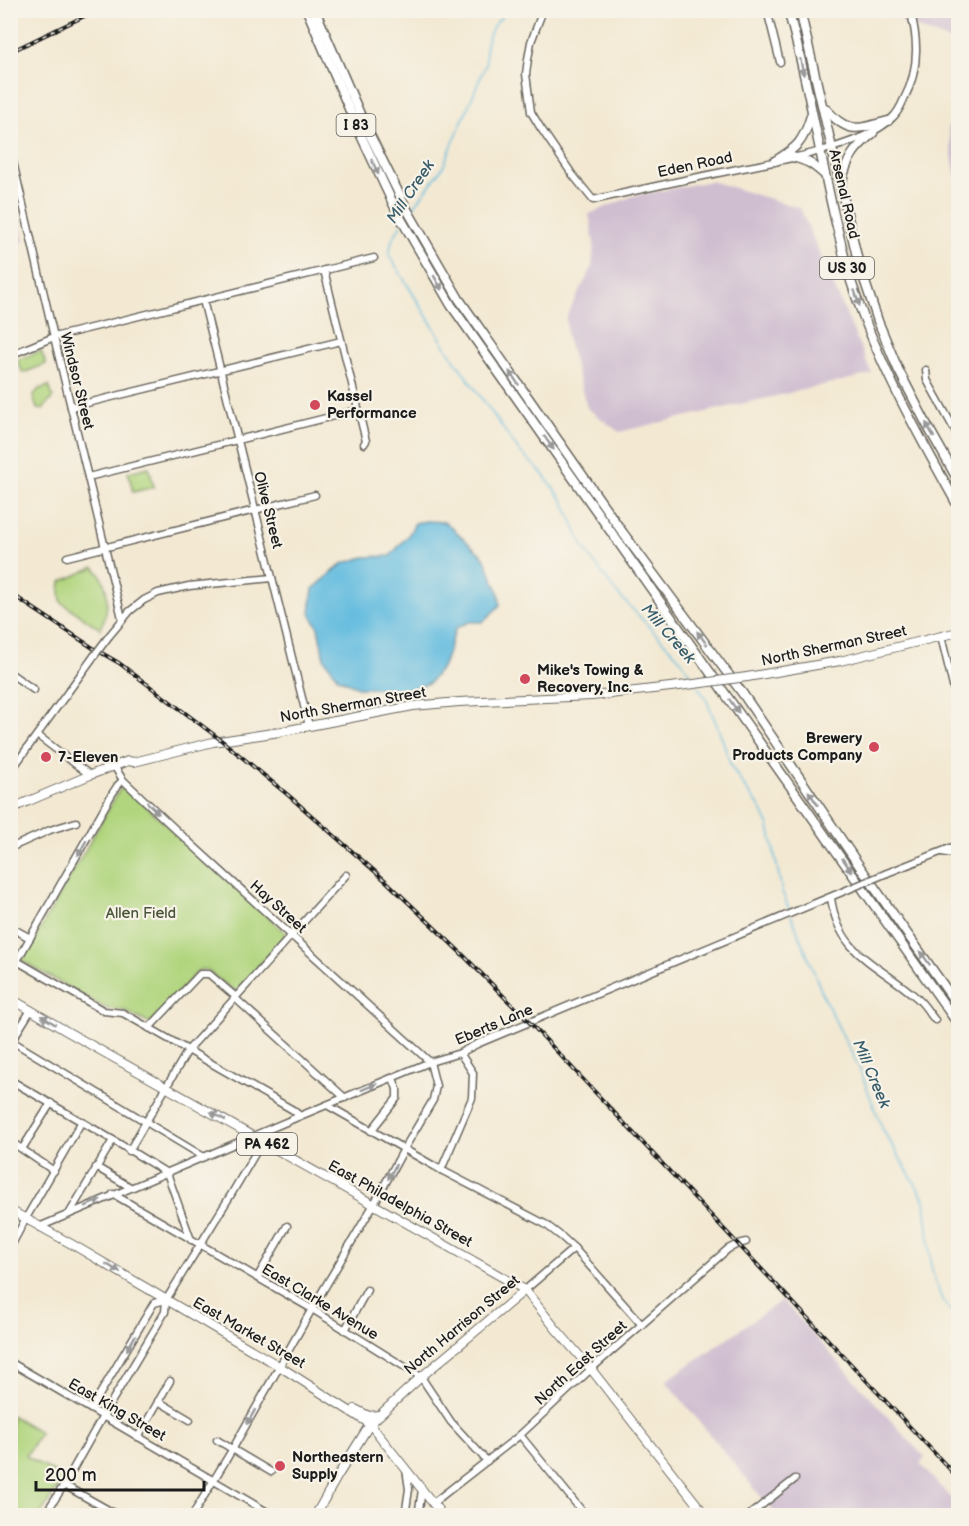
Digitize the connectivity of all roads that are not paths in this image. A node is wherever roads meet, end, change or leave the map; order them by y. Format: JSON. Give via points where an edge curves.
{"nodes":[{"id":1,"x":307,"y":10,"type":"edge"},
{"id":2,"x":315,"y":10,"type":"edge"},
{"id":3,"x":543,"y":10,"type":"edge"},
{"id":4,"x":767,"y":10,"type":"edge"},
{"id":5,"x":788,"y":10,"type":"edge"},
{"id":6,"x":800,"y":10,"type":"edge"},
{"id":7,"x":910,"y":10,"type":"edge"},
{"id":8,"x":321,"y":35,"type":"junction"},
{"id":9,"x":780,"y":62,"type":"dead end"},
{"id":10,"x":823,"y":107,"type":"junction"},
{"id":11,"x":812,"y":112,"type":"junction"},
{"id":12,"x":888,"y":122,"type":"junction"},
{"id":13,"x":873,"y":133,"type":"junction"},
{"id":14,"x":832,"y":148,"type":"junction"},
{"id":15,"x":10,"y":149,"type":"edge"},
{"id":16,"x":820,"y":151,"type":"junction"},
{"id":17,"x":792,"y":157,"type":"junction"},
{"id":18,"x":776,"y":161,"type":"junction"},
{"id":19,"x":825,"y":175,"type":"junction"},
{"id":20,"x":841,"y":184,"type":"junction"},
{"id":21,"x":374,"y":258,"type":"dead end"},
{"id":22,"x":324,"y":270,"type":"junction"},
{"id":23,"x":203,"y":300,"type":"junction"},
{"id":24,"x":54,"y":337,"type":"junction"},
{"id":25,"x":341,"y":341,"type":"junction"},
{"id":26,"x":10,"y":355,"type":"edge"},
{"id":27,"x":221,"y":370,"type":"junction"},
{"id":28,"x":926,"y":370,"type":"dead end"},
{"id":29,"x":71,"y":407,"type":"junction"},
{"id":30,"x":358,"y":410,"type":"junction"},
{"id":31,"x":958,"y":436,"type":"edge"},
{"id":32,"x":238,"y":440,"type":"junction"},
{"id":33,"x":364,"y":444,"type":"dead end"},
{"id":34,"x":88,"y":477,"type":"junction"},
{"id":35,"x":958,"y":480,"type":"edge"},
{"id":36,"x":315,"y":495,"type":"dead end"},
{"id":37,"x":958,"y":506,"type":"edge"},
{"id":38,"x":255,"y":510,"type":"junction"},
{"id":39,"x":105,"y":547,"type":"junction"},
{"id":40,"x":67,"y":557,"type":"dead end"},
{"id":41,"x":272,"y":578,"type":"junction"},
{"id":42,"x":122,"y":618,"type":"junction"},
{"id":43,"x":958,"y":632,"type":"edge"},
{"id":44,"x":941,"y":636,"type":"junction"},
{"id":45,"x":10,"y":673,"type":"edge"},
{"id":46,"x":34,"y":690,"type":"dead end"},
{"id":47,"x":958,"y":707,"type":"edge"},
{"id":48,"x":309,"y":726,"type":"junction"},
{"id":49,"x":37,"y":735,"type":"junction"},
{"id":50,"x":114,"y":766,"type":"junction"},
{"id":51,"x":12,"y":767,"type":"edge"},
{"id":52,"x":90,"y":775,"type":"junction"},
{"id":53,"x":123,"y":780,"type":"junction"},
{"id":54,"x":10,"y":809,"type":"edge"},
{"id":55,"x":76,"y":822,"type":"dead end"},
{"id":56,"x":958,"y":844,"type":"edge"},
{"id":57,"x":10,"y":848,"type":"edge"},
{"id":58,"x":941,"y":852,"type":"junction"},
{"id":59,"x":958,"y":855,"type":"edge"},
{"id":60,"x":346,"y":874,"type":"dead end"},
{"id":61,"x":831,"y":898,"type":"junction"},
{"id":62,"x":10,"y":927,"type":"edge"},
{"id":63,"x":292,"y":934,"type":"junction"},
{"id":64,"x":30,"y":939,"type":"junction"},
{"id":65,"x":17,"y":962,"type":"junction"},
{"id":66,"x":10,"y":973,"type":"edge"},
{"id":67,"x":10,"y":998,"type":"edge"},
{"id":68,"x":236,"y":998,"type":"junction"},
{"id":69,"x":958,"y":1006,"type":"edge"},
{"id":70,"x":31,"y":1010,"type":"junction"},
{"id":71,"x":935,"y":1020,"type":"dead end"},
{"id":72,"x":958,"y":1024,"type":"edge"},
{"id":73,"x":149,"y":1028,"type":"junction"},
{"id":74,"x":11,"y":1041,"type":"edge"},
{"id":75,"x":188,"y":1050,"type":"junction"},
{"id":76,"x":460,"y":1053,"type":"junction"},
{"id":77,"x":430,"y":1062,"type":"junction"},
{"id":78,"x":393,"y":1078,"type":"junction"},
{"id":79,"x":10,"y":1080,"type":"edge"},
{"id":80,"x":166,"y":1087,"type":"junction"},
{"id":81,"x":345,"y":1098,"type":"junction"},
{"id":82,"x":51,"y":1104,"type":"junction"},
{"id":83,"x":327,"y":1105,"type":"junction"},
{"id":84,"x":300,"y":1116,"type":"junction"},
{"id":85,"x":82,"y":1121,"type":"junction"},
{"id":86,"x":146,"y":1123,"type":"junction"},
{"id":87,"x":371,"y":1131,"type":"junction"},
{"id":88,"x":252,"y":1136,"type":"junction"},
{"id":89,"x":113,"y":1140,"type":"junction"},
{"id":90,"x":10,"y":1141,"type":"edge"},
{"id":91,"x":262,"y":1142,"type":"junction"},
{"id":92,"x":22,"y":1149,"type":"junction"},
{"id":93,"x":404,"y":1149,"type":"junction"},
{"id":94,"x":129,"y":1151,"type":"junction"},
{"id":95,"x":204,"y":1157,"type":"junction"},
{"id":96,"x":96,"y":1167,"type":"junction"},
{"id":97,"x":441,"y":1170,"type":"junction"},
{"id":98,"x":54,"y":1171,"type":"junction"},
{"id":99,"x":166,"y":1173,"type":"junction"},
{"id":100,"x":130,"y":1187,"type":"junction"},
{"id":101,"x":113,"y":1194,"type":"junction"},
{"id":102,"x":375,"y":1204,"type":"junction"},
{"id":103,"x":10,"y":1210,"type":"edge"},
{"id":104,"x":69,"y":1214,"type":"junction"},
{"id":105,"x":26,"y":1218,"type":"junction"},
{"id":106,"x":287,"y":1226,"type":"dead end"},
{"id":107,"x":39,"y":1227,"type":"junction"},
{"id":108,"x":191,"y":1240,"type":"junction"},
{"id":109,"x":746,"y":1242,"type":"dead end"},
{"id":110,"x":200,"y":1245,"type":"junction"},
{"id":111,"x":10,"y":1248,"type":"edge"},
{"id":112,"x":574,"y":1248,"type":"junction"},
{"id":113,"x":257,"y":1278,"type":"junction"},
{"id":114,"x":367,"y":1290,"type":"dead end"},
{"id":115,"x":525,"y":1290,"type":"junction"},
{"id":116,"x":166,"y":1300,"type":"junction"},
{"id":117,"x":312,"y":1309,"type":"junction"},
{"id":118,"x":642,"y":1325,"type":"junction"},
{"id":119,"x":345,"y":1330,"type":"junction"},
{"id":120,"x":10,"y":1362,"type":"edge"},
{"id":121,"x":279,"y":1366,"type":"junction"},
{"id":122,"x":591,"y":1369,"type":"junction"},
{"id":123,"x":421,"y":1377,"type":"junction"},
{"id":124,"x":170,"y":1381,"type":"dead end"},
{"id":125,"x":332,"y":1398,"type":"junction"},
{"id":126,"x":158,"y":1401,"type":"junction"},
{"id":127,"x":91,"y":1409,"type":"junction"},
{"id":128,"x":378,"y":1415,"type":"junction"},
{"id":129,"x":103,"y":1416,"type":"junction"},
{"id":130,"x":190,"y":1420,"type":"dead end"},
{"id":131,"x":370,"y":1424,"type":"junction"},
{"id":132,"x":520,"y":1435,"type":"junction"},
{"id":133,"x":138,"y":1437,"type":"junction"},
{"id":134,"x":217,"y":1440,"type":"dead end"},
{"id":135,"x":232,"y":1450,"type":"junction"},
{"id":136,"x":487,"y":1461,"type":"junction"},
{"id":137,"x":406,"y":1468,"type":"junction"},
{"id":138,"x":271,"y":1472,"type":"dead end"},
{"id":139,"x":795,"y":1479,"type":"dead end"},
{"id":140,"x":214,"y":1480,"type":"junction"},
{"id":141,"x":64,"y":1485,"type":"junction"},
{"id":142,"x":422,"y":1490,"type":"junction"},
{"id":143,"x":433,"y":1503,"type":"junction"},
{"id":144,"x":44,"y":1515,"type":"edge"},
{"id":145,"x":119,"y":1515,"type":"edge"},
{"id":146,"x":192,"y":1515,"type":"edge"},
{"id":147,"x":274,"y":1515,"type":"edge"},
{"id":148,"x":315,"y":1515,"type":"edge"},
{"id":149,"x":405,"y":1515,"type":"edge"},
{"id":150,"x":418,"y":1515,"type":"edge"},
{"id":151,"x":443,"y":1515,"type":"edge"},
{"id":152,"x":586,"y":1515,"type":"edge"},
{"id":153,"x":706,"y":1515,"type":"edge"},
{"id":154,"x":748,"y":1515,"type":"edge"}],
"edges":[{"from":1,"to":8,"type":"highway","number":"I 83"},
{"from":2,"to":8,"type":"highway","number":"I 83"},
{"from":3,"to":18,"type":"street","name":"Eden Road","via":[[531,42],[526,74],[531,112],[593,200]]},
{"from":4,"to":9,"type":"street"},
{"from":5,"to":11,"type":"highway","name":"Arsenal Road","number":"US 30","one_way":true},
{"from":6,"to":10,"type":"highway","name":"Arsenal Road","number":"US 30"},
{"from":7,"to":12,"type":"street","name":"Eden Road","via":[[916,36],[916,64],[911,86]]},
{"from":69,"to":8,"type":"highway","number":"I 83","one_way":true,"via":[[743,694],[623,533],[466,309],[405,206]]},
{"from":8,"to":72,"type":"highway","number":"I 83","one_way":true,"via":[[356,125],[397,212],[451,305]]},
{"from":10,"to":12,"type":"highway","via":[[851,128]]},
{"from":10,"to":14,"type":"highway","name":"Arsenal Road","number":"US 30"},
{"from":11,"to":16,"type":"highway","name":"Arsenal Road","number":"US 30"},
{"from":11,"to":18,"type":"highway","via":[[800,142]]},
{"from":12,"to":13,"type":"street","name":"Eden Road"},
{"from":13,"to":14,"type":"street","name":"Eden Road"},
{"from":13,"to":20,"type":"highway","via":[[849,159]]},
{"from":14,"to":16,"type":"street","name":"Eden Road"},
{"from":14,"to":20,"type":"highway","name":"Arsenal Road","number":"US 30"},
{"from":15,"to":24,"type":"street","name":"Windsor Street"},
{"from":16,"to":17,"type":"street","name":"Eden Road"},
{"from":16,"to":19,"type":"highway","name":"Arsenal Road","number":"US 30"},
{"from":17,"to":18,"type":"street","name":"Eden Road"},
{"from":17,"to":19,"type":"highway","via":[[807,161]]},
{"from":19,"to":37,"type":"highway","name":"Arsenal Road","number":"US 30","one_way":true,"via":[[846,266],[866,324],[904,409]]},
{"from":35,"to":20,"type":"highway","name":"Arsenal Road","number":"US 30","one_way":true,"via":[[898,369],[878,321],[858,261]]},
{"from":21,"to":22,"type":"street"},
{"from":22,"to":23,"type":"street"},
{"from":22,"to":25,"type":"street"},
{"from":23,"to":24,"type":"street"},
{"from":23,"to":27,"type":"street","name":"Olive Street"},
{"from":24,"to":26,"type":"street"},
{"from":24,"to":29,"type":"street","name":"Windsor Street"},
{"from":25,"to":27,"type":"street"},
{"from":25,"to":30,"type":"street"},
{"from":27,"to":29,"type":"street"},
{"from":27,"to":32,"type":"street","name":"Olive Street"},
{"from":28,"to":31,"type":"street","via":[[927,380]]},
{"from":29,"to":34,"type":"street","name":"Windsor Street"},
{"from":30,"to":32,"type":"street"},
{"from":30,"to":33,"type":"street"},
{"from":32,"to":34,"type":"street"},
{"from":32,"to":38,"type":"street","name":"Olive Street"},
{"from":34,"to":39,"type":"street","name":"Windsor Street"},
{"from":36,"to":38,"type":"street"},
{"from":38,"to":39,"type":"street"},
{"from":38,"to":41,"type":"street","name":"Olive Street"},
{"from":39,"to":40,"type":"street"},
{"from":39,"to":42,"type":"street","name":"Windsor Street"},
{"from":41,"to":42,"type":"street","via":[[167,590],[144,600]]},
{"from":41,"to":48,"type":"street","name":"Olive Street"},
{"from":42,"to":49,"type":"street","bridge":true},
{"from":43,"to":44,"type":"main road","name":"North Sherman Street"},
{"from":44,"to":47,"type":"street"},
{"from":44,"to":48,"type":"main road","name":"North Sherman Street","bridge":true,"via":[[840,661],[747,677],[592,696],[413,705]]},
{"from":45,"to":46,"type":"street"},
{"from":48,"to":50,"type":"main road","name":"North Sherman Street","via":[[221,740]]},
{"from":49,"to":51,"type":"street"},
{"from":49,"to":52,"type":"street"},
{"from":50,"to":52,"type":"main road","name":"North Sherman Street"},
{"from":50,"to":53,"type":"street","name":"Hay Street"},
{"from":52,"to":54,"type":"main road","name":"North Sherman Street"},
{"from":53,"to":63,"type":"street","name":"Hay Street","one_way":true},
{"from":53,"to":64,"type":"street","one_way":true},
{"from":55,"to":57,"type":"street"},
{"from":56,"to":58,"type":"street","name":"Eberts Lane"},
{"from":58,"to":59,"type":"street"},
{"from":58,"to":61,"type":"street","name":"Eberts Lane","bridge":true},
{"from":60,"to":63,"type":"street"},
{"from":61,"to":71,"type":"street","via":[[841,931],[850,945],[919,999]]},
{"from":61,"to":76,"type":"street","name":"Eberts Lane"},
{"from":62,"to":64,"type":"street"},
{"from":63,"to":68,"type":"street"},
{"from":63,"to":77,"type":"street","name":"Hay Street"},
{"from":64,"to":65,"type":"street"},
{"from":65,"to":66,"type":"street"},
{"from":65,"to":73,"type":"street","via":[[104,1011],[123,1014]]},
{"from":67,"to":70,"type":"main road","name":"East Philadelphia Street","number":"PA 462"},
{"from":68,"to":73,"type":"street","via":[[209,974],[200,974]]},
{"from":68,"to":75,"type":"street"},
{"from":68,"to":81,"type":"street"},
{"from":70,"to":74,"type":"street"},
{"from":80,"to":70,"type":"main road","name":"East Philadelphia Street","number":"PA 462","one_way":true},
{"from":73,"to":75,"type":"street"},
{"from":74,"to":86,"type":"street"},
{"from":75,"to":80,"type":"street"},
{"from":75,"to":84,"type":"street"},
{"from":76,"to":77,"type":"street","name":"Eberts Lane"},
{"from":76,"to":97,"type":"street","via":[[473,1073],[472,1098]]},
{"from":77,"to":78,"type":"street","name":"Eberts Lane"},
{"from":77,"to":93,"type":"street","via":[[436,1086],[433,1100]]},
{"from":81,"to":78,"type":"street","name":"Eberts Lane","one_way":true},
{"from":78,"to":87,"type":"street","via":[[397,1098]]},
{"from":79,"to":82,"type":"street"},
{"from":80,"to":86,"type":"street"},
{"from":88,"to":80,"type":"main road","name":"East Philadelphia Street","number":"PA 462","one_way":true},
{"from":81,"to":83,"type":"street","name":"Eberts Lane"},
{"from":82,"to":85,"type":"street"},
{"from":82,"to":92,"type":"street"},
{"from":83,"to":84,"type":"street","name":"Eberts Lane"},
{"from":83,"to":87,"type":"street"},
{"from":84,"to":88,"type":"street","name":"Eberts Lane"},
{"from":85,"to":89,"type":"street"},
{"from":85,"to":98,"type":"street"},
{"from":86,"to":94,"type":"street"},
{"from":86,"to":95,"type":"street"},
{"from":87,"to":93,"type":"street"},
{"from":88,"to":91,"type":"main road","name":"East Philadelphia Street","number":"PA 462"},
{"from":88,"to":95,"type":"street","name":"Eberts Lane"},
{"from":89,"to":94,"type":"street"},
{"from":89,"to":96,"type":"street"},
{"from":90,"to":92,"type":"street"},
{"from":91,"to":102,"type":"main road","name":"East Philadelphia Street","number":"PA 462"},
{"from":91,"to":110,"type":"street"},
{"from":92,"to":98,"type":"street"},
{"from":93,"to":97,"type":"street"},
{"from":93,"to":102,"type":"street","one_way":true},
{"from":94,"to":99,"type":"street"},
{"from":95,"to":99,"type":"street","name":"Eberts Lane"},
{"from":96,"to":100,"type":"street"},
{"from":96,"to":104,"type":"street"},
{"from":97,"to":112,"type":"street","via":[[545,1224]]},
{"from":98,"to":105,"type":"street"},
{"from":99,"to":100,"type":"street","name":"Eberts Lane"},
{"from":99,"to":108,"type":"street"},
{"from":100,"to":101,"type":"street","name":"Eberts Lane"},
{"from":104,"to":101,"type":"street","name":"Eberts Lane","one_way":true},
{"from":101,"to":108,"type":"street","name":"East Clarke Avenue"},
{"from":102,"to":115,"type":"main road","name":"East Philadelphia Street","number":"PA 462"},
{"from":102,"to":117,"type":"street"},
{"from":103,"to":105,"type":"main road","name":"East Market Street"},
{"from":104,"to":107,"type":"street","name":"Eberts Lane"},
{"from":105,"to":107,"type":"main road","name":"East Market Street"},
{"from":105,"to":111,"type":"street"},
{"from":106,"to":113,"type":"street"},
{"from":107,"to":116,"type":"main road","name":"East Market Street","one_way":true},
{"from":108,"to":110,"type":"street","name":"East Clarke Avenue"},
{"from":109,"to":118,"type":"street","name":"North East Street","via":[[729,1249]]},
{"from":110,"to":113,"type":"street","name":"East Clarke Avenue"},
{"from":110,"to":116,"type":"street"},
{"from":112,"to":115,"type":"street","name":"North Harrison Street"},
{"from":112,"to":118,"type":"street"},
{"from":113,"to":117,"type":"street","name":"East Clarke Avenue"},
{"from":114,"to":119,"type":"street"},
{"from":115,"to":122,"type":"main road","name":"East Philadelphia Street"},
{"from":115,"to":123,"type":"main road","name":"North Harrison Street"},
{"from":116,"to":121,"type":"main road","name":"East Market Street"},
{"from":116,"to":127,"type":"street","one_way":true,"via":[[154,1303]]},
{"from":116,"to":129,"type":"street","via":[[165,1312]]},
{"from":117,"to":119,"type":"street","name":"East Clarke Avenue"},
{"from":117,"to":121,"type":"street"},
{"from":118,"to":122,"type":"street","name":"North East Street"},
{"from":119,"to":123,"type":"street","name":"East Clarke Avenue"},
{"from":120,"to":127,"type":"street","name":"East King Street"},
{"from":121,"to":125,"type":"main road","name":"East Market Street"},
{"from":121,"to":135,"type":"street","one_way":true},
{"from":122,"to":132,"type":"street","name":"North East Street"},
{"from":122,"to":153,"type":"main road","name":"East Philadelphia Street"},
{"from":123,"to":128,"type":"main road","name":"North Harrison Street"},
{"from":123,"to":136,"type":"street","name":"East Clarke Avenue","via":[[451,1422]]},
{"from":124,"to":126,"type":"street"},
{"from":125,"to":128,"type":"main road","via":[[369,1416]]},
{"from":125,"to":131,"type":"main road","name":"East Market Street"},
{"from":126,"to":130,"type":"street"},
{"from":126,"to":133,"type":"street"},
{"from":127,"to":129,"type":"street","name":"East King Street"},
{"from":128,"to":131,"type":"main road","name":"North Harrison Street"},
{"from":129,"to":133,"type":"street","name":"East King Street"},
{"from":129,"to":141,"type":"street"},
{"from":131,"to":137,"type":"main road","name":"East Market Street"},
{"from":131,"to":148,"type":"main road","name":"North Harrison Street"},
{"from":132,"to":136,"type":"street","name":"North East Street"},
{"from":132,"to":152,"type":"street"},
{"from":133,"to":140,"type":"street","name":"East King Street"},
{"from":134,"to":135,"type":"street"},
{"from":135,"to":138,"type":"street"},
{"from":135,"to":140,"type":"street"},
{"from":136,"to":143,"type":"street","name":"North East Street"},
{"from":137,"to":142,"type":"main road","name":"East Market Street"},
{"from":137,"to":149,"type":"street","via":[[409,1489]]},
{"from":139,"to":154,"type":"street"},
{"from":140,"to":146,"type":"street"},
{"from":140,"to":147,"type":"street","name":"East King Street"},
{"from":141,"to":144,"type":"street"},
{"from":141,"to":145,"type":"street"},
{"from":142,"to":143,"type":"main road","name":"East Market Street"},
{"from":142,"to":150,"type":"street"},
{"from":143,"to":151,"type":"main road","name":"East Market Street"}]}
